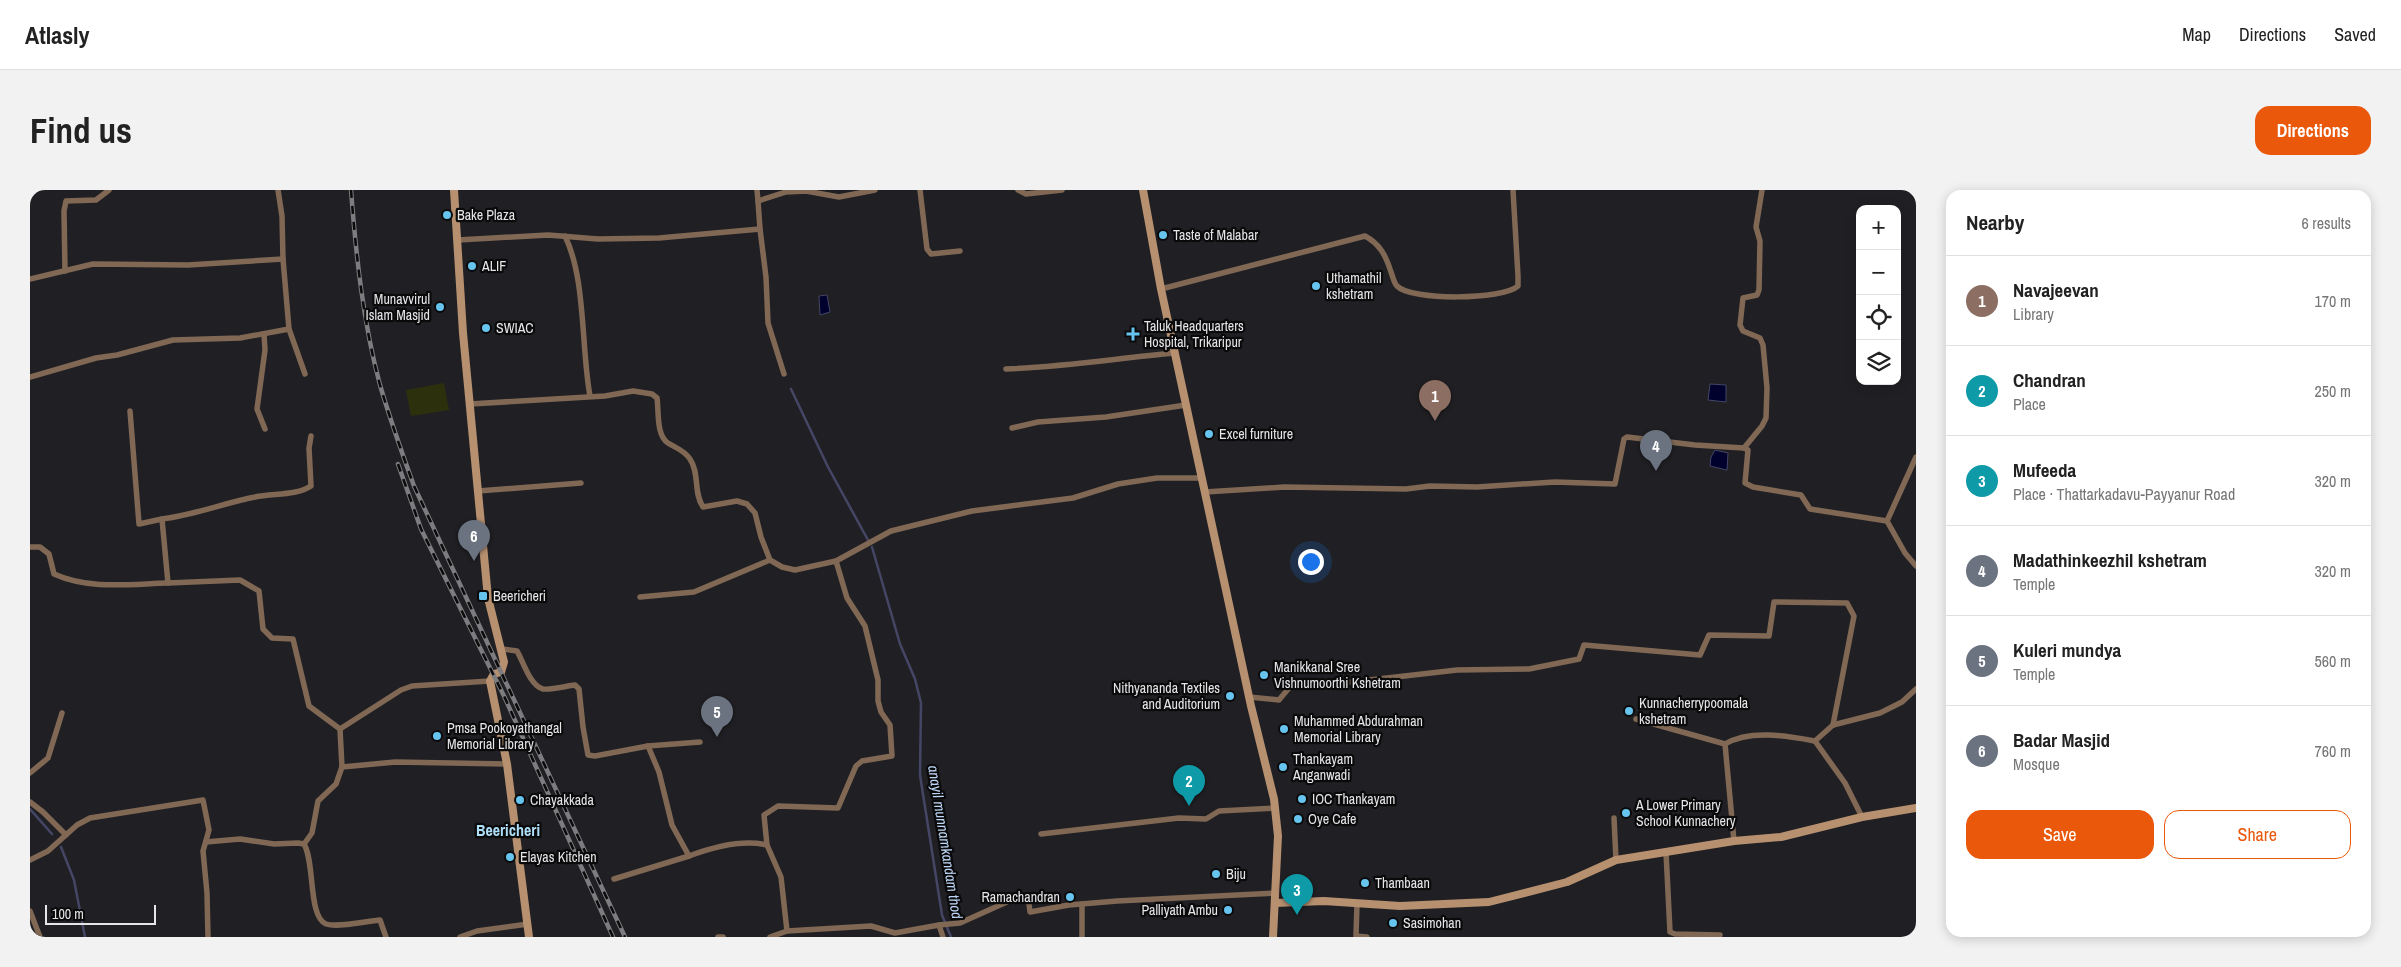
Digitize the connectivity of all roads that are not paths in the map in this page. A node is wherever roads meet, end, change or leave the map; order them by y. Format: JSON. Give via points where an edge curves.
{"nodes":[{"id":1,"x":109,"y":190,"type":"edge"},
{"id":2,"x":278,"y":190,"type":"edge"},
{"id":3,"x":454,"y":190,"type":"edge"},
{"id":4,"x":757,"y":190,"type":"edge"},
{"id":5,"x":875,"y":190,"type":"edge"},
{"id":6,"x":920,"y":190,"type":"edge"},
{"id":7,"x":1018,"y":190,"type":"edge"},
{"id":8,"x":1062,"y":190,"type":"edge"},
{"id":9,"x":1142,"y":190,"type":"edge"},
{"id":10,"x":1513,"y":190,"type":"edge"},
{"id":11,"x":1762,"y":190,"type":"edge"},
{"id":12,"x":802,"y":191,"type":"edge"},
{"id":13,"x":758,"y":201,"type":"junction"},
{"id":14,"x":760,"y":229,"type":"junction"},
{"id":15,"x":565,"y":236,"type":"junction"},
{"id":16,"x":458,"y":240,"type":"junction"},
{"id":17,"x":960,"y":251,"type":"dead end"},
{"id":18,"x":283,"y":259,"type":"junction"},
{"id":19,"x":65,"y":271,"type":"junction"},
{"id":20,"x":30,"y":279,"type":"edge"},
{"id":21,"x":1161,"y":289,"type":"junction"},
{"id":22,"x":289,"y":328,"type":"junction"},
{"id":23,"x":264,"y":334,"type":"junction"},
{"id":24,"x":1175,"y":352,"type":"junction"},
{"id":25,"x":1006,"y":369,"type":"dead end"},
{"id":26,"x":305,"y":374,"type":"dead end"},
{"id":27,"x":784,"y":374,"type":"dead end"},
{"id":28,"x":30,"y":377,"type":"edge"},
{"id":29,"x":590,"y":396,"type":"junction"},
{"id":30,"x":470,"y":404,"type":"junction"},
{"id":31,"x":1186,"y":405,"type":"junction"},
{"id":32,"x":130,"y":411,"type":"dead end"},
{"id":33,"x":1012,"y":428,"type":"dead end"},
{"id":34,"x":265,"y":429,"type":"dead end"},
{"id":35,"x":311,"y":436,"type":"dead end"},
{"id":36,"x":1744,"y":448,"type":"junction"},
{"id":37,"x":1916,"y":457,"type":"edge"},
{"id":38,"x":1202,"y":478,"type":"junction"},
{"id":39,"x":581,"y":483,"type":"dead end"},
{"id":40,"x":478,"y":491,"type":"junction"},
{"id":41,"x":1205,"y":492,"type":"junction"},
{"id":42,"x":162,"y":520,"type":"junction"},
{"id":43,"x":1887,"y":521,"type":"junction"},
{"id":44,"x":30,"y":548,"type":"edge"},
{"id":45,"x":770,"y":560,"type":"junction"},
{"id":46,"x":836,"y":561,"type":"junction"},
{"id":47,"x":1916,"y":566,"type":"edge"},
{"id":48,"x":168,"y":583,"type":"junction"},
{"id":49,"x":640,"y":597,"type":"dead end"},
{"id":50,"x":502,"y":648,"type":"junction"},
{"id":51,"x":490,"y":681,"type":"junction"},
{"id":52,"x":1916,"y":688,"type":"edge"},
{"id":53,"x":1249,"y":697,"type":"junction"},
{"id":54,"x":62,"y":713,"type":"dead end"},
{"id":55,"x":1636,"y":719,"type":"dead end"},
{"id":56,"x":1833,"y":725,"type":"junction"},
{"id":57,"x":340,"y":730,"type":"junction"},
{"id":58,"x":700,"y":742,"type":"dead end"},
{"id":59,"x":1814,"y":742,"type":"junction"},
{"id":60,"x":1725,"y":744,"type":"junction"},
{"id":61,"x":648,"y":746,"type":"junction"},
{"id":62,"x":507,"y":764,"type":"junction"},
{"id":63,"x":342,"y":767,"type":"junction"},
{"id":64,"x":30,"y":773,"type":"edge"},
{"id":65,"x":30,"y":802,"type":"edge"},
{"id":66,"x":1275,"y":808,"type":"junction"},
{"id":67,"x":1916,"y":808,"type":"edge"},
{"id":68,"x":1862,"y":817,"type":"junction"},
{"id":69,"x":1614,"y":818,"type":"dead end"},
{"id":70,"x":1041,"y":834,"type":"dead end"},
{"id":71,"x":66,"y":835,"type":"junction"},
{"id":72,"x":1734,"y":841,"type":"junction"},
{"id":73,"x":206,"y":842,"type":"junction"},
{"id":74,"x":304,"y":844,"type":"junction"},
{"id":75,"x":766,"y":846,"type":"junction"},
{"id":76,"x":1666,"y":852,"type":"junction"},
{"id":77,"x":689,"y":856,"type":"junction"},
{"id":78,"x":30,"y":860,"type":"edge"},
{"id":79,"x":1616,"y":860,"type":"junction"},
{"id":80,"x":614,"y":878,"type":"dead end"},
{"id":81,"x":1276,"y":893,"type":"junction"},
{"id":82,"x":1275,"y":903,"type":"junction"},
{"id":83,"x":1082,"y":904,"type":"junction"},
{"id":84,"x":1358,"y":904,"type":"junction"},
{"id":85,"x":30,"y":911,"type":"edge"},
{"id":86,"x":528,"y":924,"type":"junction"},
{"id":87,"x":941,"y":925,"type":"junction"},
{"id":88,"x":787,"y":931,"type":"junction"},
{"id":89,"x":1720,"y":935,"type":"dead end"},
{"id":90,"x":1675,"y":936,"type":"edge"},
{"id":91,"x":40,"y":937,"type":"edge"},
{"id":92,"x":208,"y":937,"type":"edge"},
{"id":93,"x":386,"y":937,"type":"edge"},
{"id":94,"x":460,"y":937,"type":"edge"},
{"id":95,"x":529,"y":937,"type":"edge"},
{"id":96,"x":718,"y":937,"type":"edge"},
{"id":97,"x":723,"y":937,"type":"edge"},
{"id":98,"x":770,"y":937,"type":"edge"},
{"id":99,"x":943,"y":937,"type":"edge"},
{"id":100,"x":1082,"y":937,"type":"edge"},
{"id":101,"x":1272,"y":937,"type":"edge"},
{"id":102,"x":1367,"y":937,"type":"edge"}],
"edges":[{"from":1,"to":19,"type":"street","via":[[96,200],[66,201]]},
{"from":2,"to":18,"type":"street"},
{"from":3,"to":16,"type":"main road"},
{"from":4,"to":13,"type":"street"},
{"from":5,"to":12,"type":"street","via":[[839,197]]},
{"from":6,"to":17,"type":"street","via":[[927,249],[931,254]]},
{"from":7,"to":8,"type":"street","via":[[1026,194]]},
{"from":9,"to":21,"type":"main road"},
{"from":10,"to":21,"type":"street","via":[[1518,276],[1518,286],[1514,290],[1490,296],[1436,296],[1402,290],[1395,285],[1380,247],[1365,236]]},
{"from":11,"to":36,"type":"street","via":[[1756,227],[1760,241],[1759,290],[1757,295],[1743,298],[1740,325],[1743,331],[1760,338],[1763,345],[1766,412],[1762,426]]},
{"from":12,"to":13,"type":"street","via":[[776,194]]},
{"from":13,"to":14,"type":"street"},
{"from":14,"to":15,"type":"street","via":[[659,238]]},
{"from":14,"to":27,"type":"street","via":[[768,323]]},
{"from":15,"to":16,"type":"street"},
{"from":15,"to":29,"type":"street","via":[[572,249],[576,272]]},
{"from":16,"to":30,"type":"main road"},
{"from":18,"to":19,"type":"street","via":[[188,265],[93,264]]},
{"from":18,"to":22,"type":"street"},
{"from":19,"to":20,"type":"street"},
{"from":21,"to":24,"type":"main road"},
{"from":22,"to":23,"type":"street"},
{"from":22,"to":26,"type":"street"},
{"from":23,"to":28,"type":"street","via":[[173,340]]},
{"from":23,"to":34,"type":"street","via":[[257,409]]},
{"from":24,"to":25,"type":"street"},
{"from":24,"to":31,"type":"main road"},
{"from":29,"to":30,"type":"street"},
{"from":29,"to":45,"type":"street","via":[[633,392],[652,394],[657,398],[660,435],[690,459],[696,475],[697,498],[703,507],[737,501],[746,504],[755,513]]},
{"from":30,"to":40,"type":"main road"},
{"from":31,"to":33,"type":"street","via":[[1106,417],[1038,422]]},
{"from":31,"to":38,"type":"main road"},
{"from":32,"to":42,"type":"street","via":[[139,524]]},
{"from":35,"to":42,"type":"street","via":[[311,486],[303,491],[255,497],[202,513]]},
{"from":36,"to":41,"type":"street","via":[[1627,437],[1623,442],[1615,484],[1555,482],[1406,489],[1284,487]]},
{"from":36,"to":43,"type":"street","via":[[1748,450],[1746,483],[1753,487],[1798,494],[1810,508]]},
{"from":37,"to":43,"type":"street"},
{"from":38,"to":41,"type":"main road"},
{"from":38,"to":46,"type":"street","via":[[1157,478],[1118,484],[1073,498],[972,511],[891,531]]},
{"from":39,"to":40,"type":"street"},
{"from":40,"to":50,"type":"main road","via":[[488,598]]},
{"from":41,"to":53,"type":"main road"},
{"from":42,"to":48,"type":"street"},
{"from":43,"to":47,"type":"street"},
{"from":44,"to":48,"type":"street","via":[[40,546],[49,554],[54,574],[68,580],[88,584]]},
{"from":45,"to":46,"type":"street","via":[[782,568],[795,570]]},
{"from":45,"to":49,"type":"street","via":[[694,592]]},
{"from":46,"to":75,"type":"street","via":[[847,598],[865,626],[878,680],[878,701],[890,725],[892,756],[862,761],[856,766],[838,808],[778,806],[771,809],[764,815]]},
{"from":48,"to":57,"type":"street","via":[[240,580],[259,591],[263,629],[272,638],[293,639],[309,706]]},
{"from":50,"to":51,"type":"main road","via":[[504,666]]},
{"from":50,"to":61,"type":"street","via":[[517,651],[530,677],[543,689],[575,685],[579,689],[588,756]]},
{"from":51,"to":57,"type":"street","via":[[412,686],[387,698]]},
{"from":51,"to":62,"type":"main road"},
{"from":52,"to":56,"type":"street","via":[[1902,702],[1880,713]]},
{"from":53,"to":56,"type":"street","via":[[1279,700],[1293,683],[1352,682],[1457,670],[1529,669],[1579,659],[1584,646],[1700,655],[1709,635],[1769,636],[1774,602],[1847,603],[1854,616]]},
{"from":53,"to":66,"type":"main road"},
{"from":54,"to":64,"type":"street","via":[[48,758]]},
{"from":55,"to":60,"type":"street"},
{"from":56,"to":59,"type":"street"},
{"from":57,"to":63,"type":"street"},
{"from":58,"to":61,"type":"street"},
{"from":59,"to":60,"type":"street","via":[[1790,737],[1755,736],[1736,738]]},
{"from":59,"to":68,"type":"street","via":[[1845,783]]},
{"from":60,"to":72,"type":"street"},
{"from":61,"to":77,"type":"street","via":[[659,772],[672,825]]},
{"from":62,"to":63,"type":"street","via":[[394,762]]},
{"from":62,"to":86,"type":"main road"},
{"from":63,"to":74,"type":"street","via":[[336,784],[318,801],[312,833]]},
{"from":65,"to":71,"type":"street"},
{"from":66,"to":70,"type":"street","via":[[1219,810],[1206,818],[1179,818]]},
{"from":66,"to":81,"type":"main road","via":[[1278,836]]},
{"from":67,"to":68,"type":"main road"},
{"from":68,"to":72,"type":"main road","via":[[1780,836]]},
{"from":69,"to":79,"type":"street"},
{"from":71,"to":73,"type":"street","via":[[90,818],[203,800],[209,830]]},
{"from":71,"to":78,"type":"street","via":[[48,851]]},
{"from":72,"to":76,"type":"main road"},
{"from":73,"to":74,"type":"street","via":[[240,839]]},
{"from":73,"to":92,"type":"street","via":[[203,851]]},
{"from":74,"to":93,"type":"street","via":[[311,865],[319,918],[325,924],[336,925],[380,920]]},
{"from":75,"to":77,"type":"street","via":[[759,843],[726,845]]},
{"from":75,"to":88,"type":"street","via":[[781,877]]},
{"from":76,"to":79,"type":"main road"},
{"from":76,"to":90,"type":"street","via":[[1670,932]]},
{"from":77,"to":80,"type":"street"},
{"from":79,"to":84,"type":"main road","via":[[1567,882],[1489,902],[1400,906]]},
{"from":81,"to":82,"type":"main road"},
{"from":81,"to":83,"type":"street"},
{"from":82,"to":84,"type":"main road","via":[[1324,901]]},
{"from":82,"to":101,"type":"main road"},
{"from":83,"to":87,"type":"street","via":[[1030,912],[1028,896],[1020,896],[960,923]]},
{"from":83,"to":100,"type":"street"},
{"from":84,"to":102,"type":"street","via":[[1356,936]]},
{"from":85,"to":91,"type":"street"},
{"from":86,"to":94,"type":"street","via":[[477,931]]},
{"from":86,"to":95,"type":"main road"},
{"from":87,"to":88,"type":"street","via":[[895,933],[870,926]]},
{"from":87,"to":99,"type":"street"},
{"from":88,"to":98,"type":"street"},
{"from":89,"to":90,"type":"street"},
{"from":96,"to":97,"type":"street"}]}
